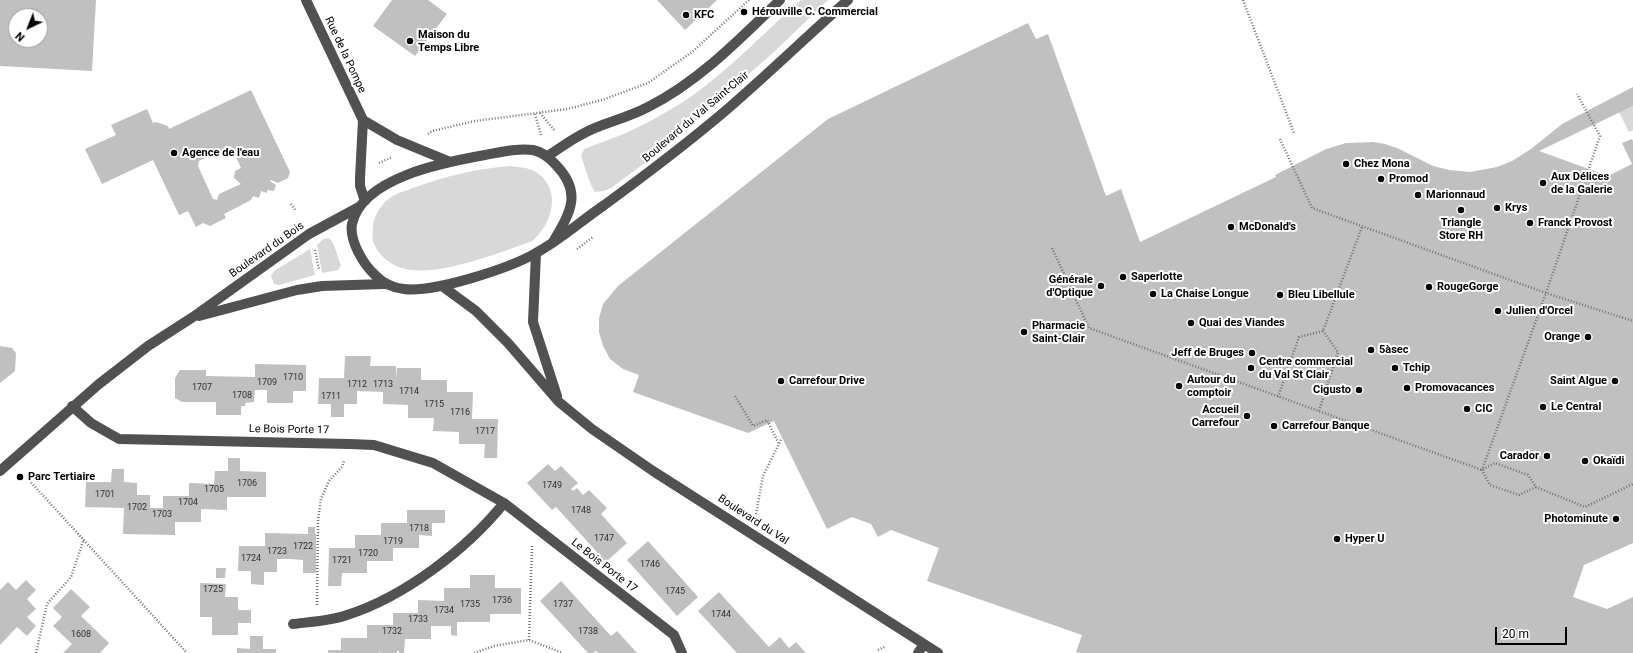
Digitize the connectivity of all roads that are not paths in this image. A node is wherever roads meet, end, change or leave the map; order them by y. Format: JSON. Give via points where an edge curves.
{"nodes":[{"id":1,"x":306,"y":0,"type":"edge"},
{"id":2,"x":780,"y":0,"type":"edge"},
{"id":3,"x":848,"y":0,"type":"edge"},
{"id":4,"x":363,"y":120,"type":"junction"},
{"id":5,"x":548,"y":156,"type":"junction"},
{"id":6,"x":448,"y":161,"type":"junction"},
{"id":7,"x":362,"y":204,"type":"junction"},
{"id":8,"x":553,"y":242,"type":"junction"},
{"id":9,"x":536,"y":253,"type":"junction"},
{"id":10,"x":384,"y":284,"type":"junction"},
{"id":11,"x":442,"y":286,"type":"junction"},
{"id":12,"x":193,"y":317,"type":"junction"},
{"id":13,"x":559,"y":402,"type":"junction"},
{"id":14,"x":72,"y":406,"type":"junction"},
{"id":15,"x":0,"y":471,"type":"edge"},
{"id":16,"x":504,"y":503,"type":"junction"},
{"id":17,"x":293,"y":624,"type":"dead end"},
{"id":18,"x":924,"y":644,"type":"junction"},
{"id":19,"x":682,"y":653,"type":"edge"},
{"id":20,"x":918,"y":653,"type":"edge"},
{"id":21,"x":938,"y":653,"type":"edge"}],
"edges":[{"from":1,"to":4,"type":"street","name":"Rue de la Pompe"},
{"from":2,"to":5,"type":"street","via":[[724,53],[676,91],[649,107],[599,126]]},
{"from":3,"to":8,"type":"street","name":"Boulevard du Val Saint-Clair","via":[[724,112],[634,184]]},
{"from":4,"to":6,"type":"street","via":[[397,140]]},
{"from":4,"to":7,"type":"street","name":"Rue de la Pompe","via":[[360,178]]},
{"from":5,"to":6,"type":"street","name":"Boulevard du Bois","via":[[535,150],[516,150]]},
{"from":5,"to":8,"type":"street","via":[[565,175],[572,190],[567,218]]},
{"from":6,"to":7,"type":"street","name":"Boulevard du Bois","via":[[404,175],[374,193]]},
{"from":7,"to":10,"type":"street","via":[[352,226],[354,241],[360,258]]},
{"from":7,"to":12,"type":"street","name":"Boulevard du Bois","via":[[309,234]]},
{"from":8,"to":9,"type":"street","name":"Boulevard du Val Saint-Clair"},
{"from":9,"to":11,"type":"street","name":"Boulevard du Val Saint-Clair","via":[[496,270]]},
{"from":9,"to":13,"type":"street","via":[[533,322]]},
{"from":10,"to":11,"type":"street","name":"Boulevard du Bois","via":[[419,290]]},
{"from":10,"to":12,"type":"street","name":"Boulevard du Bois","via":[[303,289]]},
{"from":11,"to":13,"type":"street","name":"Boulevard du Val","via":[[482,316]]},
{"from":12,"to":14,"type":"street","name":"Boulevard du Bois","via":[[148,346]]},
{"from":13,"to":18,"type":"street","name":"Boulevard du Val","via":[[592,429],[653,471]]},
{"from":14,"to":15,"type":"street","name":"Boulevard du Bois"},
{"from":14,"to":16,"type":"street","name":"Le Bois Porte 17","via":[[91,423],[119,439],[374,445],[433,463]]},
{"from":16,"to":17,"type":"street","via":[[492,518],[439,566],[386,599],[346,616]]},
{"from":16,"to":19,"type":"street","name":"Le Bois Porte 17","via":[[674,635]]},
{"from":18,"to":20,"type":"street"},
{"from":18,"to":21,"type":"street","name":"Boulevard du Val"}]}
